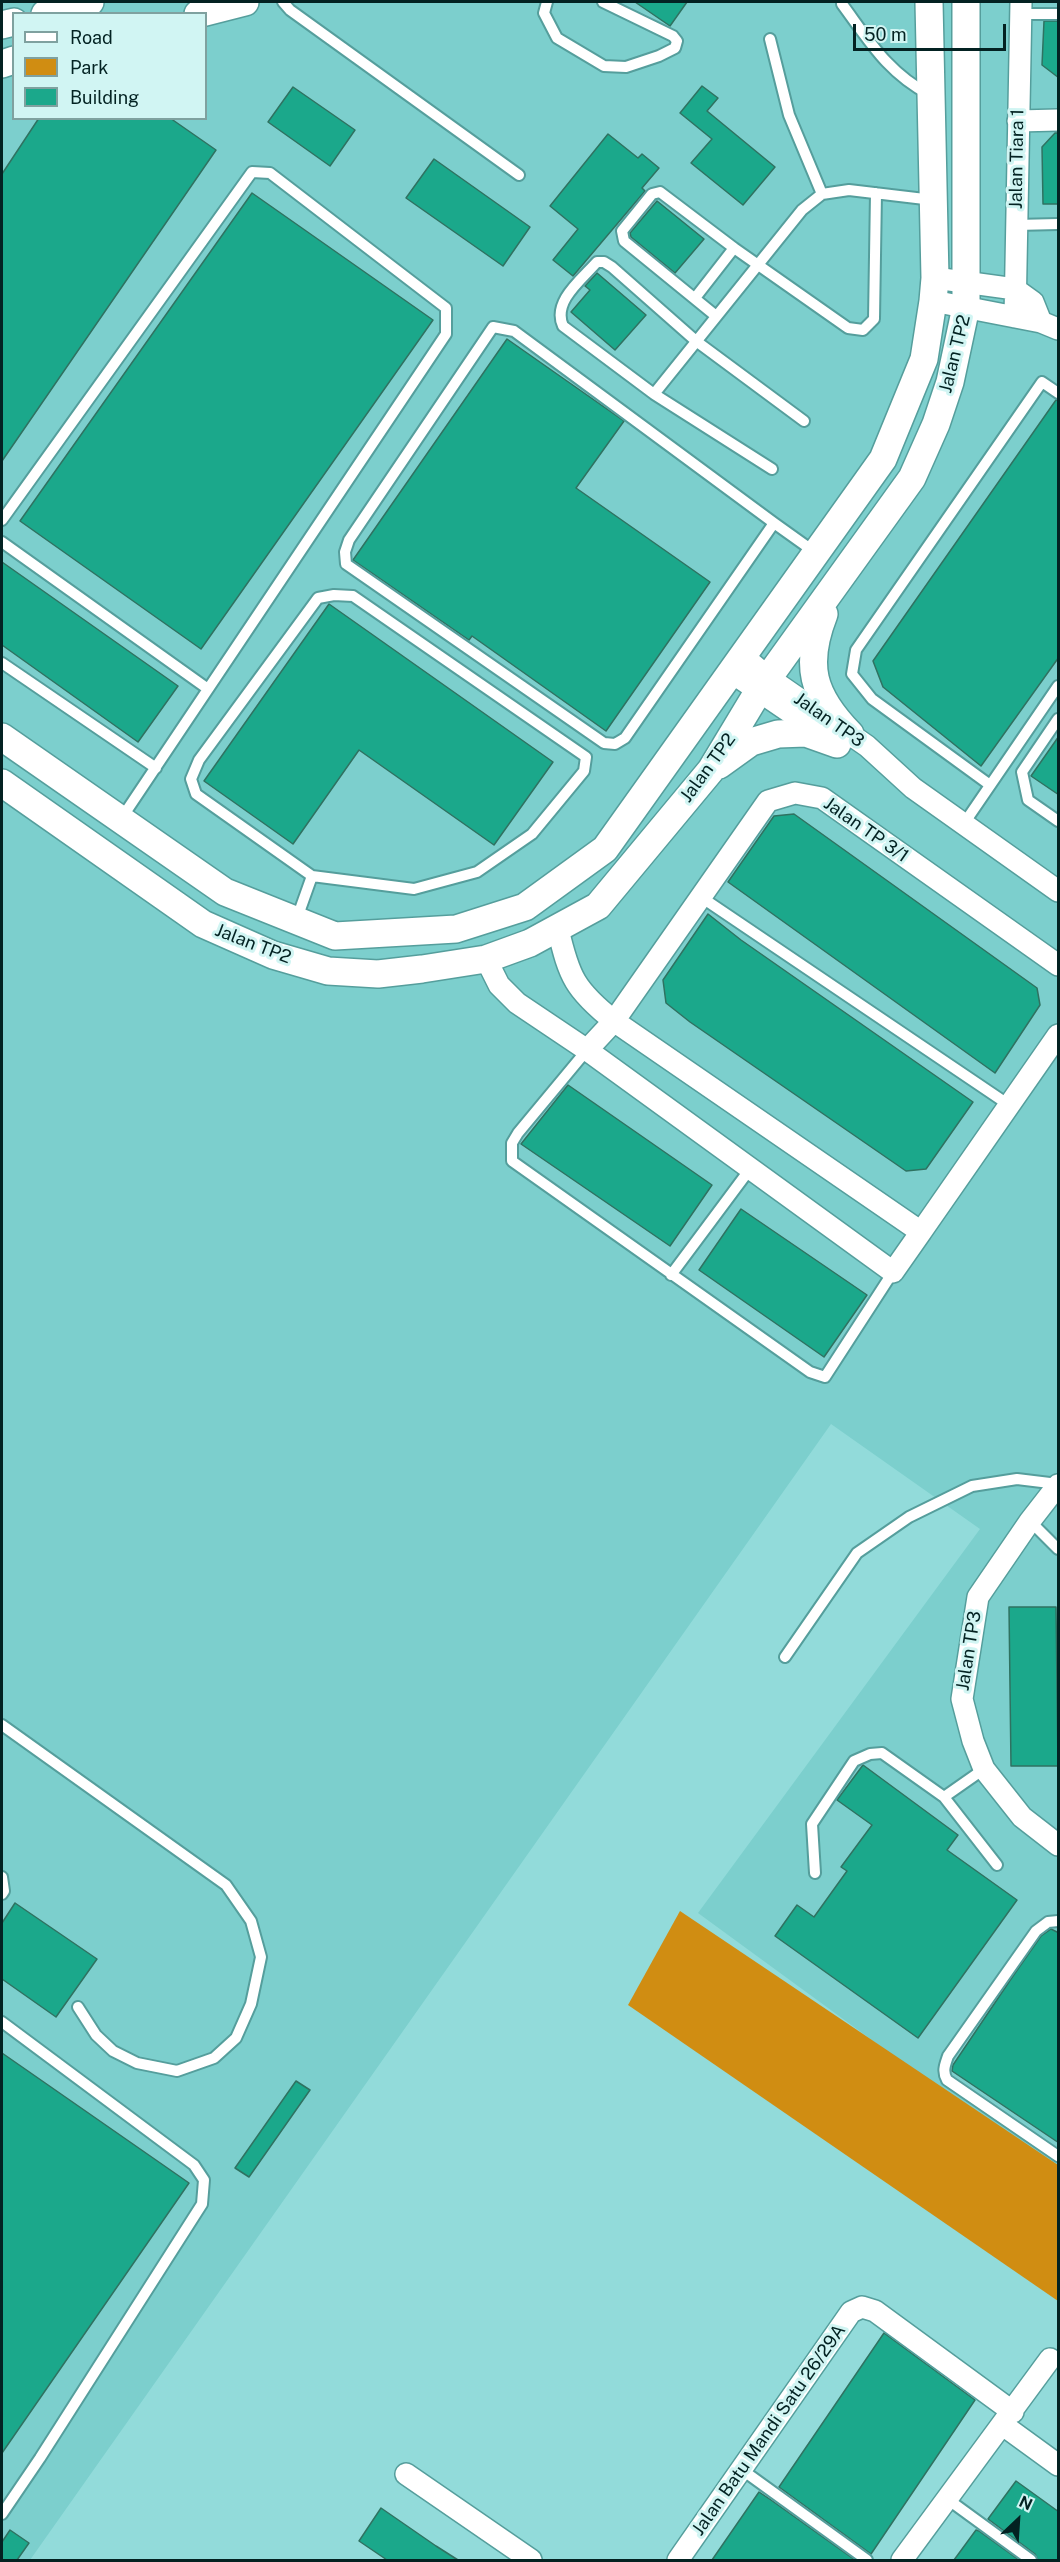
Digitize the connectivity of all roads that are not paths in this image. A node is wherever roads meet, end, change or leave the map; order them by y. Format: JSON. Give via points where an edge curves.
{"nodes":[{"id":1,"x":90,"y":2,"type":"edge"},
{"id":2,"x":245,"y":2,"type":"edge"},
{"id":3,"x":283,"y":2,"type":"edge"},
{"id":4,"x":547,"y":2,"type":"edge"},
{"id":5,"x":603,"y":2,"type":"edge"},
{"id":6,"x":929,"y":2,"type":"edge"},
{"id":7,"x":966,"y":2,"type":"edge"},
{"id":8,"x":842,"y":4,"type":"dead end"},
{"id":9,"x":1020,"y":8,"type":"edge"},
{"id":10,"x":52,"y":12,"type":"edge"},
{"id":11,"x":206,"y":12,"type":"edge"},
{"id":12,"x":1059,"y":14,"type":"edge"},
{"id":13,"x":770,"y":39,"type":"dead end"},
{"id":14,"x":931,"y":96,"type":"junction"},
{"id":15,"x":1059,"y":120,"type":"edge"},
{"id":16,"x":1018,"y":121,"type":"junction"},
{"id":17,"x":519,"y":175,"type":"dead end"},
{"id":18,"x":876,"y":193,"type":"junction"},
{"id":19,"x":822,"y":194,"type":"junction"},
{"id":20,"x":933,"y":200,"type":"junction"},
{"id":21,"x":1059,"y":224,"type":"edge"},
{"id":22,"x":1016,"y":225,"type":"junction"},
{"id":23,"x":734,"y":248,"type":"junction"},
{"id":24,"x":757,"y":265,"type":"junction"},
{"id":25,"x":1015,"y":289,"type":"junction"},
{"id":26,"x":934,"y":290,"type":"junction"},
{"id":27,"x":967,"y":294,"type":"junction"},
{"id":28,"x":694,"y":298,"type":"junction"},
{"id":29,"x":716,"y":316,"type":"junction"},
{"id":30,"x":1015,"y":316,"type":"junction"},
{"id":31,"x":1050,"y":326,"type":"edge"},
{"id":32,"x":696,"y":341,"type":"junction"},
{"id":33,"x":1059,"y":393,"type":"edge"},
{"id":34,"x":654,"y":394,"type":"junction"},
{"id":35,"x":804,"y":421,"type":"dead end"},
{"id":36,"x":772,"y":469,"type":"dead end"},
{"id":37,"x":2,"y":520,"type":"edge"},
{"id":38,"x":774,"y":523,"type":"junction"},
{"id":39,"x":2,"y":542,"type":"edge"},
{"id":40,"x":816,"y":554,"type":"junction"},
{"id":41,"x":835,"y":585,"type":"junction"},
{"id":42,"x":2,"y":663,"type":"edge"},
{"id":43,"x":737,"y":664,"type":"junction"},
{"id":44,"x":764,"y":685,"type":"junction"},
{"id":45,"x":1059,"y":686,"type":"edge"},
{"id":46,"x":208,"y":689,"type":"junction"},
{"id":47,"x":1059,"y":719,"type":"edge"},
{"id":48,"x":2,"y":737,"type":"edge"},
{"id":49,"x":843,"y":739,"type":"junction"},
{"id":50,"x":156,"y":768,"type":"junction"},
{"id":51,"x":711,"y":771,"type":"junction"},
{"id":52,"x":2,"y":783,"type":"edge"},
{"id":53,"x":990,"y":785,"type":"junction"},
{"id":54,"x":121,"y":820,"type":"junction"},
{"id":55,"x":1059,"y":821,"type":"edge"},
{"id":56,"x":963,"y":825,"type":"junction"},
{"id":57,"x":312,"y":876,"type":"junction"},
{"id":58,"x":1059,"y":891,"type":"edge"},
{"id":59,"x":701,"y":897,"type":"junction"},
{"id":60,"x":296,"y":921,"type":"junction"},
{"id":61,"x":558,"y":929,"type":"junction"},
{"id":62,"x":486,"y":958,"type":"junction"},
{"id":63,"x":1059,"y":965,"type":"edge"},
{"id":64,"x":614,"y":1021,"type":"junction"},
{"id":65,"x":1059,"y":1035,"type":"edge"},
{"id":66,"x":587,"y":1050,"type":"junction"},
{"id":67,"x":1009,"y":1106,"type":"junction"},
{"id":68,"x":750,"y":1169,"type":"junction"},
{"id":69,"x":921,"y":1232,"type":"junction"},
{"id":70,"x":893,"y":1272,"type":"junction"},
{"id":71,"x":671,"y":1275,"type":"junction"},
{"id":72,"x":1059,"y":1485,"type":"edge"},
{"id":73,"x":1030,"y":1521,"type":"junction"},
{"id":74,"x":1059,"y":1549,"type":"edge"},
{"id":75,"x":785,"y":1657,"type":"dead end"},
{"id":76,"x":2,"y":1725,"type":"edge"},
{"id":77,"x":984,"y":1769,"type":"junction"},
{"id":78,"x":944,"y":1797,"type":"junction"},
{"id":79,"x":1059,"y":1845,"type":"edge"},
{"id":80,"x":997,"y":1865,"type":"dead end"},
{"id":81,"x":815,"y":1873,"type":"dead end"},
{"id":82,"x":2,"y":1877,"type":"edge"},
{"id":83,"x":2,"y":1894,"type":"edge"},
{"id":84,"x":1059,"y":1921,"type":"edge"},
{"id":85,"x":78,"y":2007,"type":"dead end"},
{"id":86,"x":2,"y":2022,"type":"edge"},
{"id":87,"x":1059,"y":2156,"type":"edge"},
{"id":88,"x":1050,"y":2359,"type":"dead end"},
{"id":89,"x":1008,"y":2418,"type":"junction"},
{"id":90,"x":1059,"y":2465,"type":"edge"},
{"id":91,"x":741,"y":2469,"type":"junction"},
{"id":92,"x":405,"y":2474,"type":"dead end"},
{"id":93,"x":946,"y":2498,"type":"junction"},
{"id":94,"x":2,"y":2514,"type":"edge"},
{"id":95,"x":531,"y":2560,"type":"edge"},
{"id":96,"x":678,"y":2560,"type":"edge"},
{"id":97,"x":867,"y":2560,"type":"edge"},
{"id":98,"x":902,"y":2560,"type":"edge"},
{"id":99,"x":1031,"y":2560,"type":"edge"}],
"edges":[{"from":1,"to":10,"type":"street"},
{"from":2,"to":11,"type":"street"},
{"from":3,"to":17,"type":"lane"},
{"from":4,"to":5,"type":"lane","via":[[544,13],[557,38],[604,66],[626,67],[675,48],[677,41],[673,36]]},
{"from":6,"to":14,"type":"street","name":"Jalan TP2"},
{"from":7,"to":27,"type":"street","name":"Jalan TP2"},
{"from":8,"to":14,"type":"lane","via":[[882,58],[908,84]]},
{"from":9,"to":12,"type":"lane"},
{"from":9,"to":16,"type":"street","name":"Jalan Tiara 1"},
{"from":13,"to":19,"type":"lane","via":[[789,115]]},
{"from":14,"to":20,"type":"street","name":"Jalan TP2"},
{"from":15,"to":16,"type":"street"},
{"from":16,"to":22,"type":"street","name":"Jalan Tiara 1"},
{"from":18,"to":19,"type":"lane","via":[[849,190]]},
{"from":18,"to":20,"type":"lane"},
{"from":18,"to":24,"type":"lane","via":[[874,319],[862,330],[848,328]]},
{"from":19,"to":24,"type":"lane","via":[[802,210]]},
{"from":20,"to":26,"type":"street","name":"Jalan TP2"},
{"from":21,"to":22,"type":"lane"},
{"from":22,"to":25,"type":"street","name":"Jalan Tiara 1"},
{"from":23,"to":24,"type":"lane"},
{"from":23,"to":28,"type":"lane"},
{"from":23,"to":28,"type":"lane","via":[[660,192],[652,194],[622,231],[624,241]]},
{"from":24,"to":29,"type":"lane"},
{"from":25,"to":27,"type":"street"},
{"from":25,"to":30,"type":"street","name":"Jalan Tiara 1"},
{"from":25,"to":31,"type":"street","via":[[1033,302]]},
{"from":26,"to":27,"type":"street"},
{"from":26,"to":40,"type":"street","name":"Jalan TP2","via":[[924,360],[884,459]]},
{"from":27,"to":30,"type":"street"},
{"from":27,"to":41,"type":"street","name":"Jalan TP2","via":[[950,382],[912,478]]},
{"from":28,"to":29,"type":"lane"},
{"from":29,"to":32,"type":"lane"},
{"from":30,"to":31,"type":"street"},
{"from":32,"to":34,"type":"lane"},
{"from":32,"to":34,"type":"lane","via":[[604,262],[597,262],[560,305],[558,316],[563,326]]},
{"from":32,"to":35,"type":"lane"},
{"from":33,"to":53,"type":"lane","via":[[1042,382],[856,650],[852,674],[872,699]]},
{"from":34,"to":36,"type":"lane"},
{"from":37,"to":46,"type":"lane","via":[[252,172],[270,173],[446,308],[446,334]]},
{"from":38,"to":38,"type":"lane","via":[[514,331],[493,327],[349,540],[345,552],[346,564],[604,743],[615,744],[625,738]]},
{"from":38,"to":40,"type":"lane"},
{"from":39,"to":46,"type":"lane"},
{"from":40,"to":43,"type":"street","name":"Jalan TP2"},
{"from":41,"to":44,"type":"street","name":"Jalan TP2"},
{"from":41,"to":49,"type":"street","via":[[818,628],[812,670]]},
{"from":42,"to":50,"type":"lane"},
{"from":43,"to":44,"type":"street","name":"Jalan TP3"},
{"from":43,"to":60,"type":"street","name":"Jalan TP2","via":[[605,849],[525,907],[456,929],[335,936]]},
{"from":44,"to":49,"type":"street","name":"Jalan TP3"},
{"from":44,"to":51,"type":"street","name":"Jalan TP2"},
{"from":45,"to":53,"type":"lane"},
{"from":46,"to":50,"type":"lane"},
{"from":47,"to":55,"type":"lane","via":[[1022,772],[1028,800]]},
{"from":48,"to":54,"type":"street","name":"Jalan TP2"},
{"from":49,"to":51,"type":"street","via":[[806,733],[778,734],[751,742]]},
{"from":49,"to":56,"type":"street","name":"Jalan TP3"},
{"from":50,"to":54,"type":"lane"},
{"from":51,"to":61,"type":"street","name":"Jalan TP2","via":[[598,906]]},
{"from":52,"to":62,"type":"street","name":"Jalan TP2","via":[[203,924],[273,955],[328,970],[378,974]]},
{"from":53,"to":56,"type":"lane"},
{"from":54,"to":60,"type":"street","name":"Jalan TP2","via":[[225,892]]},
{"from":56,"to":58,"type":"street","name":"Jalan TP3"},
{"from":57,"to":57,"type":"lane","via":[[414,889],[477,872],[532,834],[584,771],[586,757],[353,596],[318,598],[199,760],[191,779],[196,794]]},
{"from":57,"to":60,"type":"lane"},
{"from":59,"to":63,"type":"street","name":"Jalan TP 3/1","via":[[768,801],[795,793],[822,798]]},
{"from":59,"to":64,"type":"street","name":"Jalan TP 3/1"},
{"from":59,"to":67,"type":"lane"},
{"from":61,"to":62,"type":"street","name":"Jalan TP2"},
{"from":61,"to":64,"type":"street","via":[[574,982],[588,1000]]},
{"from":62,"to":66,"type":"street","via":[[499,985],[517,1003]]},
{"from":64,"to":66,"type":"street","name":"Jalan TP 3/1"},
{"from":64,"to":69,"type":"street"},
{"from":65,"to":67,"type":"street"},
{"from":66,"to":68,"type":"street"},
{"from":66,"to":71,"type":"lane","via":[[518,1133],[512,1143],[512,1161]]},
{"from":67,"to":69,"type":"street"},
{"from":68,"to":70,"type":"street"},
{"from":68,"to":71,"type":"lane"},
{"from":69,"to":70,"type":"street"},
{"from":70,"to":71,"type":"lane","via":[[825,1377],[810,1372]]},
{"from":72,"to":73,"type":"street","name":"Jalan TP3"},
{"from":72,"to":75,"type":"lane","via":[[1017,1479],[972,1486],[909,1517],[857,1552]]},
{"from":73,"to":74,"type":"lane"},
{"from":73,"to":77,"type":"street","name":"Jalan TP3","via":[[978,1596],[962,1699]]},
{"from":76,"to":85,"type":"lane","via":[[226,1885],[251,1921],[261,1957],[251,2004],[236,2038],[214,2058],[177,2071],[137,2063],[113,2051],[96,2035]]},
{"from":77,"to":78,"type":"lane"},
{"from":77,"to":79,"type":"street","name":"Jalan TP3","via":[[1022,1817]]},
{"from":78,"to":80,"type":"lane"},
{"from":78,"to":81,"type":"lane","via":[[882,1753],[854,1761],[812,1824]]},
{"from":82,"to":83,"type":"lane"},
{"from":84,"to":87,"type":"lane","via":[[1048,1922],[1036,1930],[948,2056],[944,2068],[948,2080]]},
{"from":86,"to":94,"type":"lane","via":[[194,2164],[204,2180],[202,2204]]},
{"from":88,"to":89,"type":"street"},
{"from":89,"to":90,"type":"street"},
{"from":89,"to":91,"type":"street","name":"Jalan Batu Mandi Satu 26/29A","via":[[875,2311],[862,2307],[851,2312]]},
{"from":89,"to":93,"type":"street"},
{"from":91,"to":96,"type":"street","name":"Jalan Batu Mandi Satu 26/29A"},
{"from":91,"to":97,"type":"lane"},
{"from":92,"to":95,"type":"street"},
{"from":93,"to":98,"type":"street"},
{"from":93,"to":99,"type":"lane"}]}
